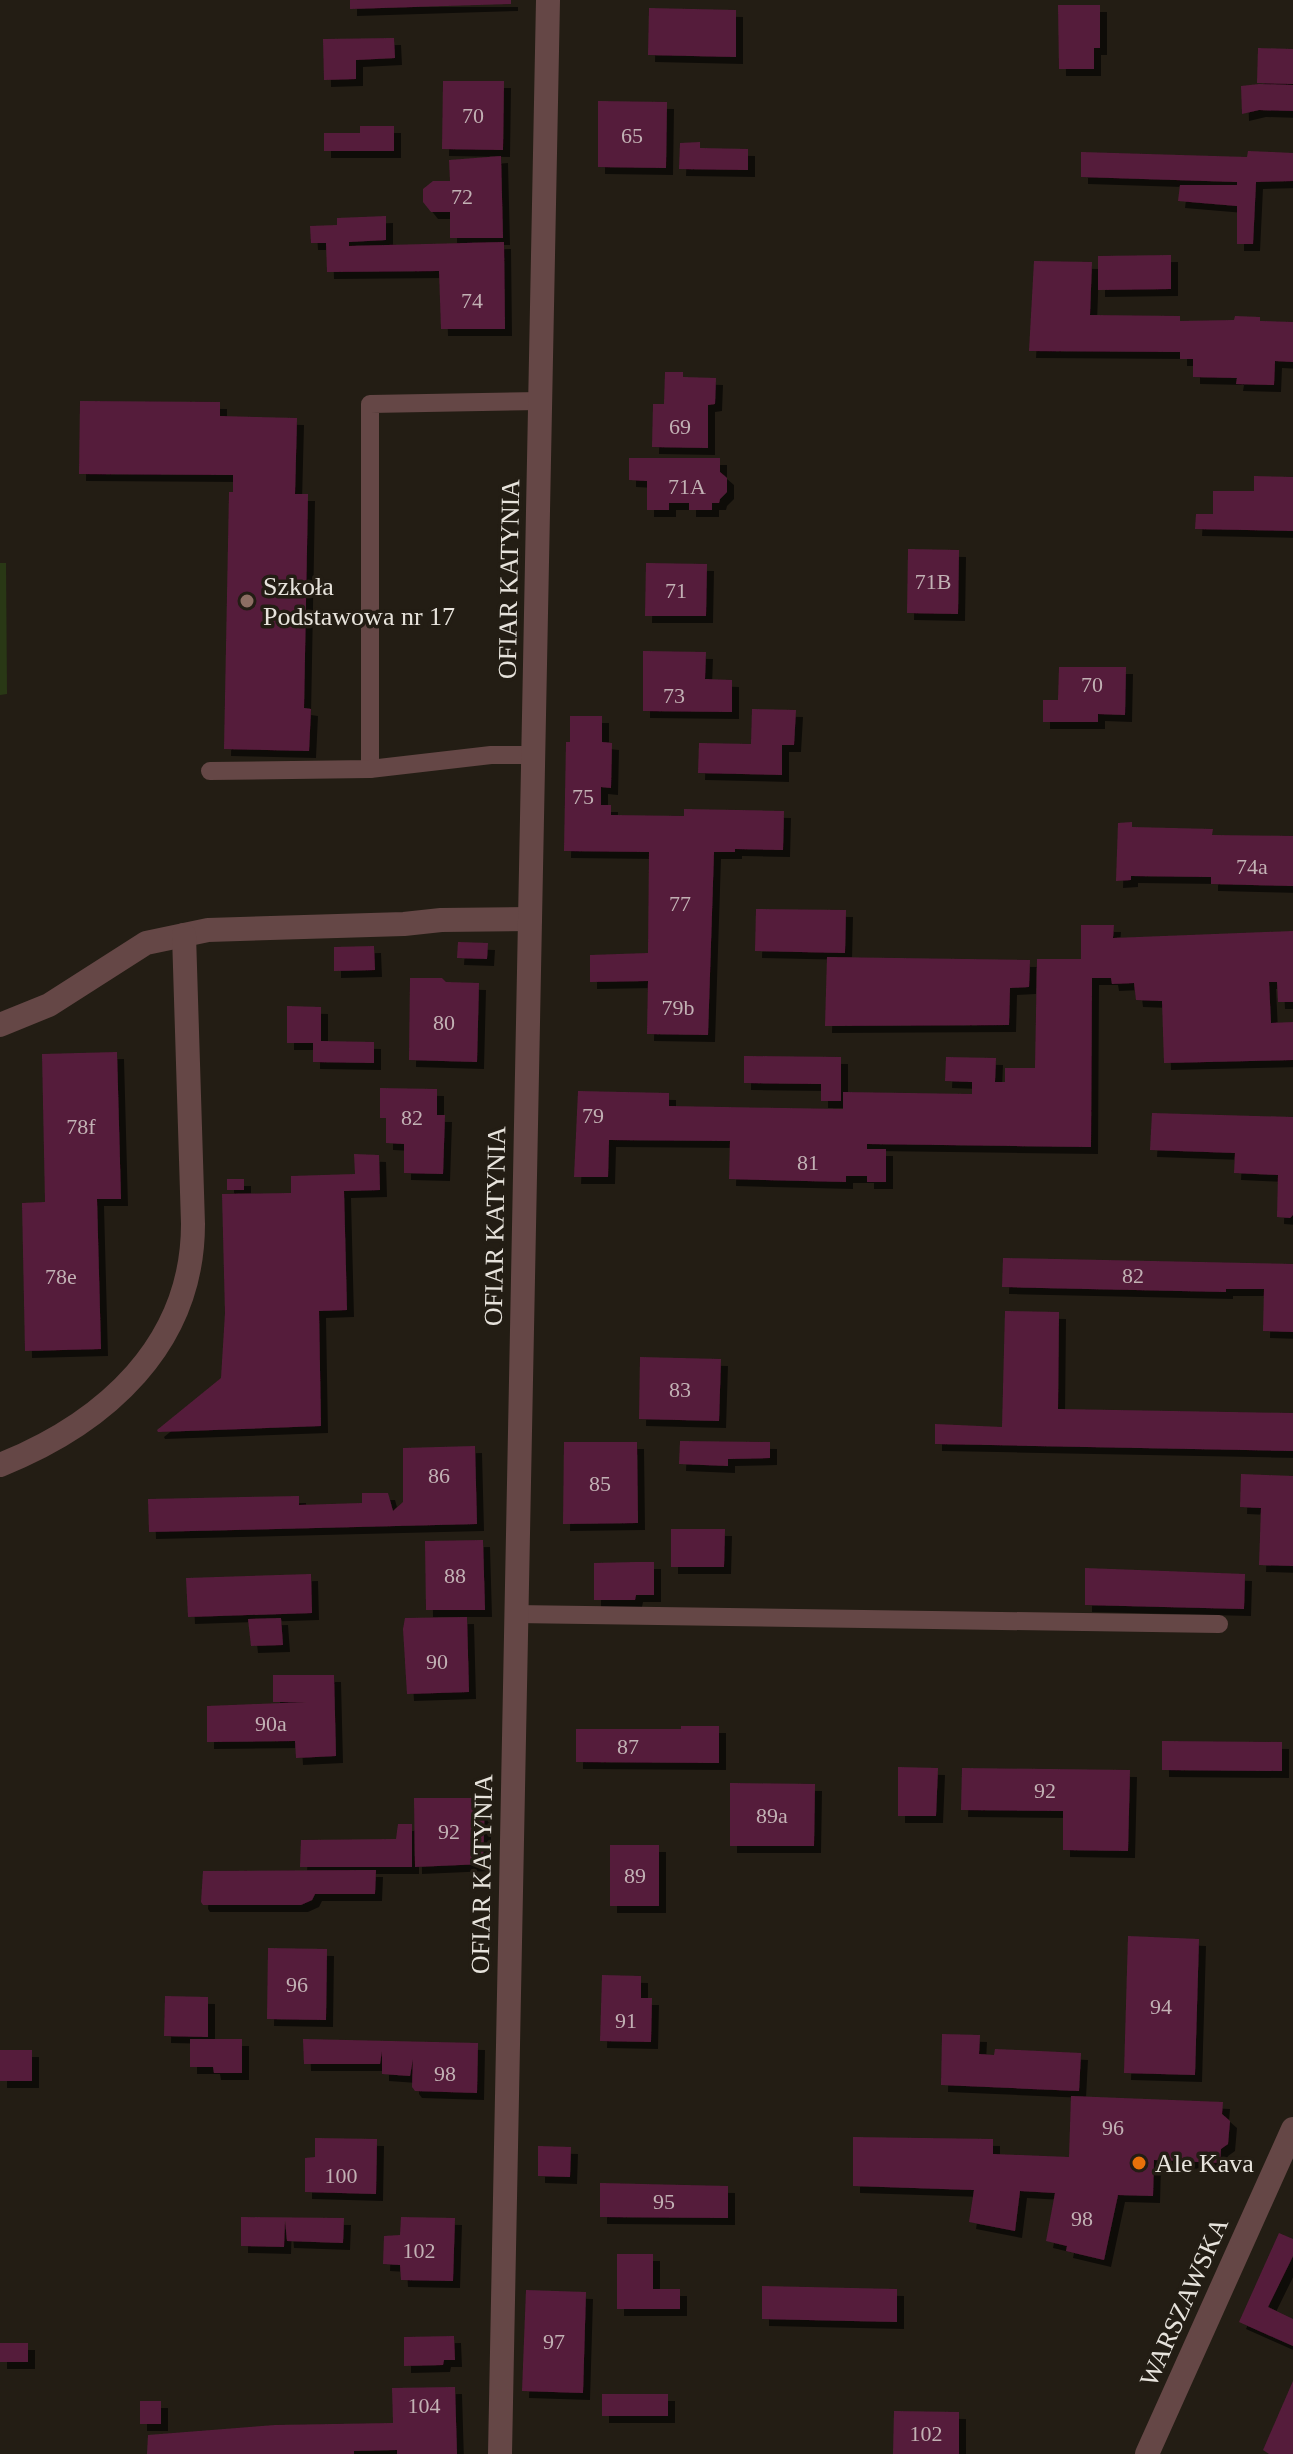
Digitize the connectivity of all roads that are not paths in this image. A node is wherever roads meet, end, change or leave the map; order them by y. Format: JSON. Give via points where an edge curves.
{"nodes":[{"id":1,"x":548,"y":0,"type":"edge"},
{"id":2,"x":540,"y":401,"type":"junction"},
{"id":3,"x":534,"y":755,"type":"junction"},
{"id":4,"x":370,"y":769,"type":"junction"},
{"id":5,"x":210,"y":771,"type":"dead end"},
{"id":6,"x":530,"y":919,"type":"junction"},
{"id":7,"x":184,"y":935,"type":"junction"},
{"id":8,"x":0,"y":1025,"type":"edge"},
{"id":9,"x":0,"y":1465,"type":"edge"},
{"id":10,"x":515,"y":1614,"type":"junction"},
{"id":11,"x":1219,"y":1624,"type":"dead end"},
{"id":12,"x":1293,"y":2129,"type":"edge"},
{"id":13,"x":500,"y":2454,"type":"edge"},
{"id":14,"x":1147,"y":2454,"type":"edge"}],
"edges":[{"from":1,"to":2,"type":"street","name":"OFIAR KATYNIA"},
{"from":2,"to":3,"type":"street","name":"OFIAR KATYNIA"},
{"from":2,"to":4,"type":"lane","via":[[370,404]]},
{"from":3,"to":4,"type":"lane"},
{"from":3,"to":6,"type":"street","name":"OFIAR KATYNIA"},
{"from":4,"to":5,"type":"lane"},
{"from":6,"to":7,"type":"street"},
{"from":6,"to":10,"type":"street","name":"OFIAR KATYNIA"},
{"from":7,"to":8,"type":"street","via":[[146,943],[49,1005]]},
{"from":7,"to":9,"type":"street","via":[[193,1224],[186,1280],[158,1348],[138,1374],[66,1432]]},
{"from":10,"to":11,"type":"lane"},
{"from":10,"to":13,"type":"street","name":"OFIAR KATYNIA"},
{"from":12,"to":14,"type":"street","name":"WARSZAWSKA"}]}
